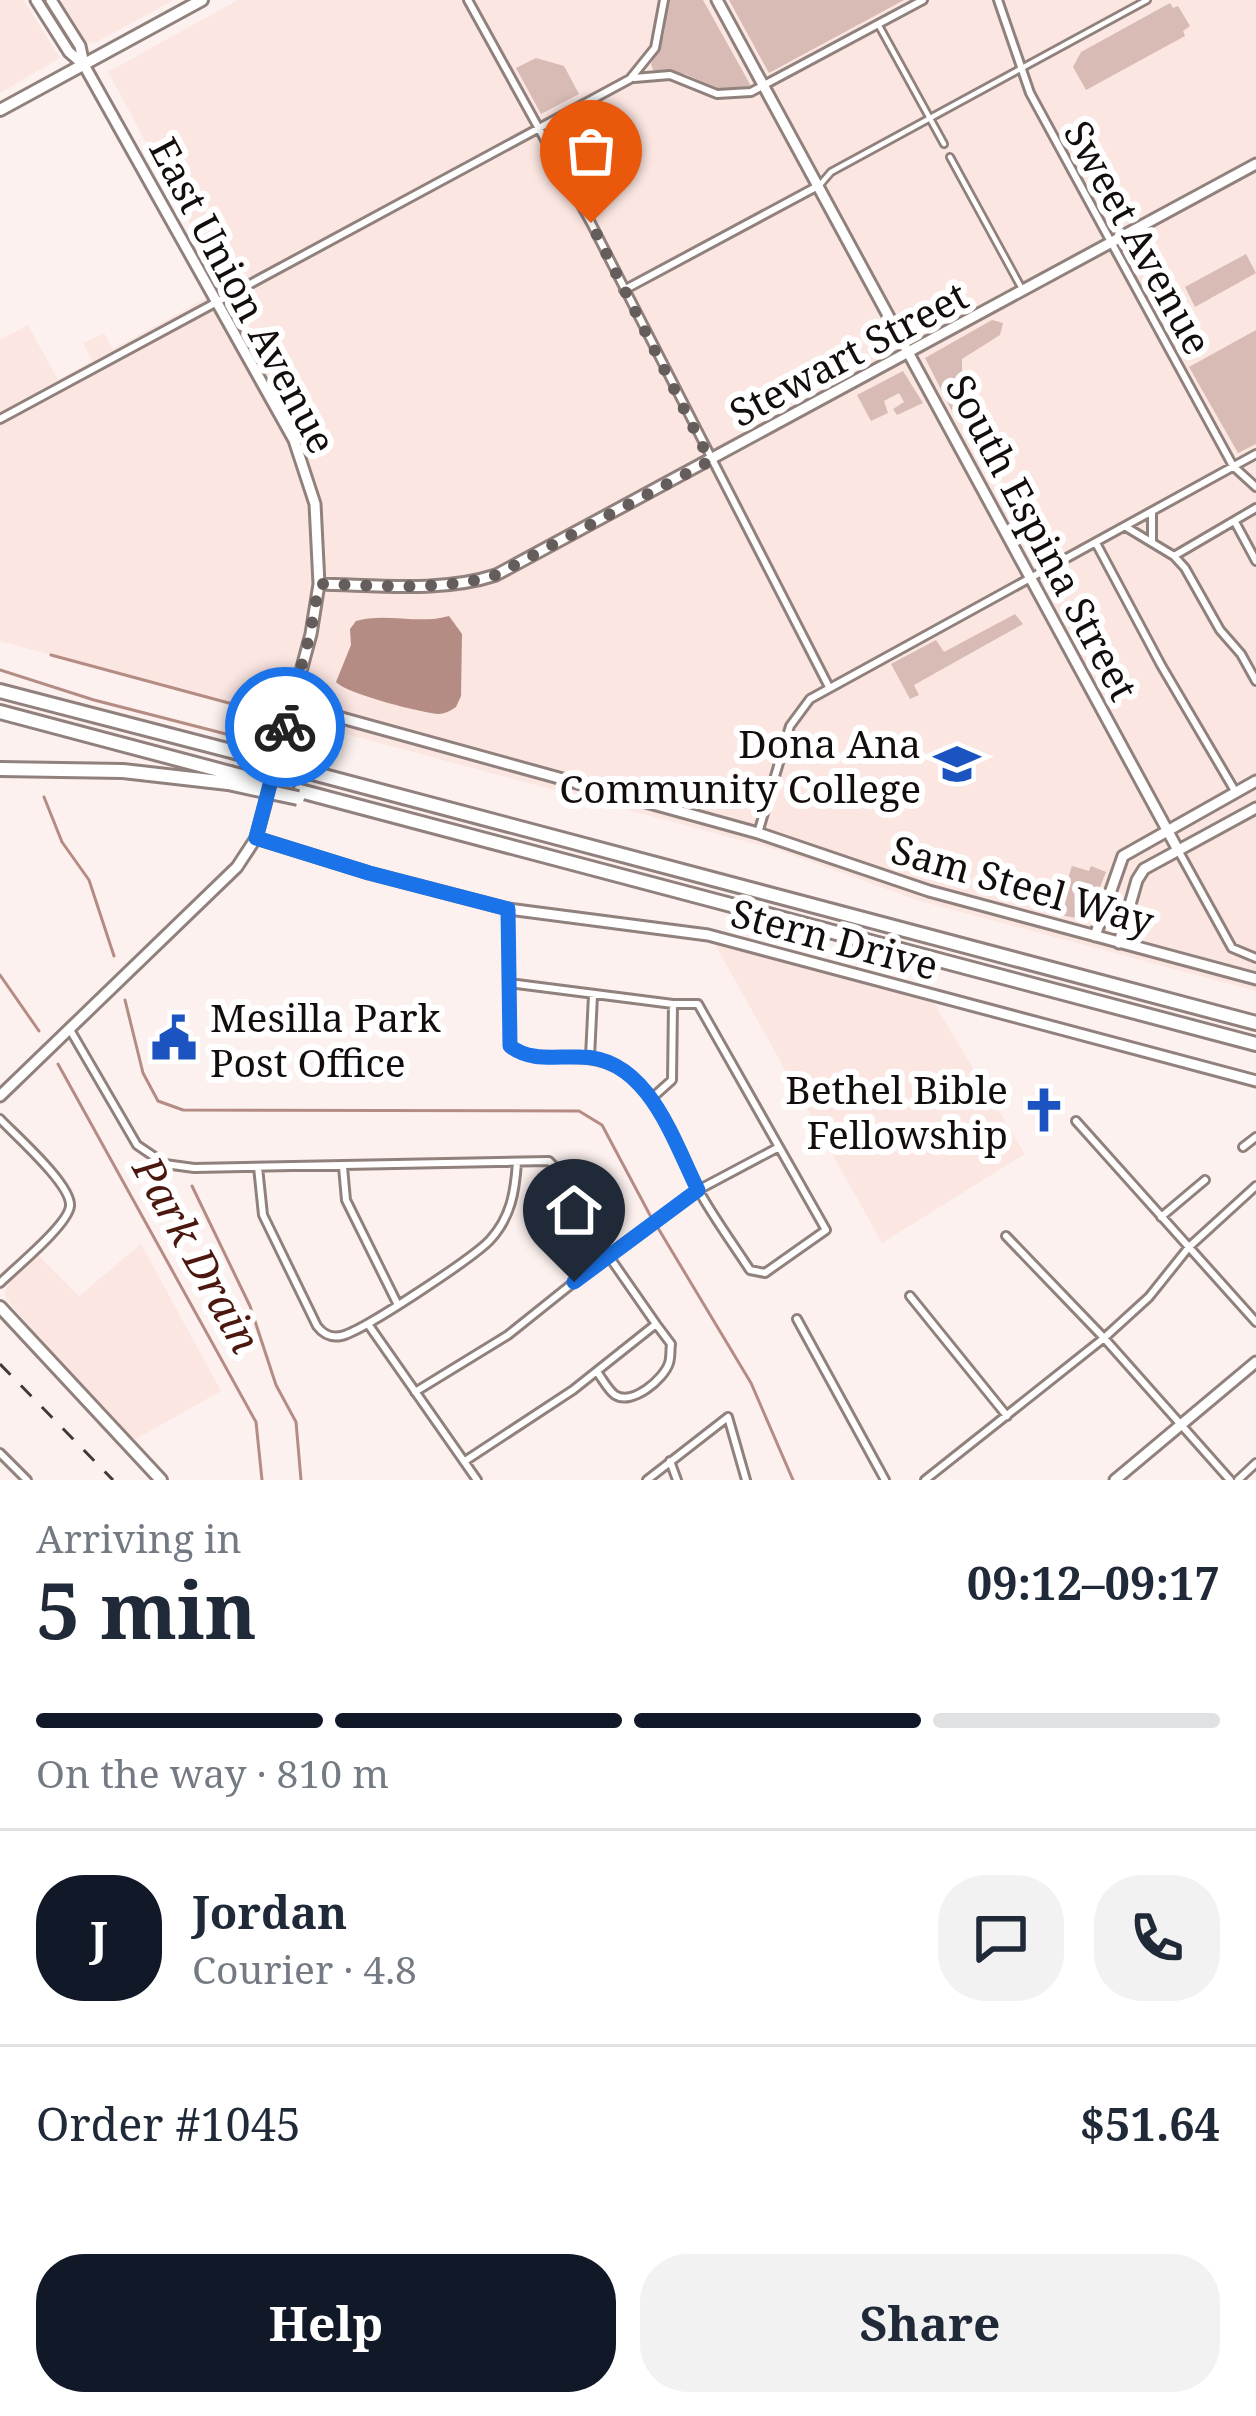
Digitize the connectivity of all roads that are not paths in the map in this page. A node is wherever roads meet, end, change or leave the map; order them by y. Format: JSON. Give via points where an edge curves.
{"nodes":[{"id":1,"x":36,"y":0,"type":"edge"},
{"id":2,"x":50,"y":0,"type":"edge"},
{"id":3,"x":202,"y":0,"type":"edge"},
{"id":4,"x":468,"y":0,"type":"edge"},
{"id":5,"x":664,"y":0,"type":"edge"},
{"id":6,"x":717,"y":0,"type":"edge"},
{"id":7,"x":922,"y":0,"type":"edge"},
{"id":8,"x":998,"y":0,"type":"edge"},
{"id":9,"x":1147,"y":0,"type":"edge"},
{"id":10,"x":878,"y":24,"type":"junction"},
{"id":11,"x":84,"y":65,"type":"junction"},
{"id":12,"x":1023,"y":68,"type":"junction"},
{"id":13,"x":630,"y":79,"type":"junction"},
{"id":14,"x":764,"y":86,"type":"junction"},
{"id":15,"x":0,"y":110,"type":"edge"},
{"id":16,"x":930,"y":119,"type":"junction"},
{"id":17,"x":539,"y":131,"type":"junction"},
{"id":18,"x":944,"y":144,"type":"dead end"},
{"id":19,"x":950,"y":157,"type":"dead end"},
{"id":20,"x":1256,"y":164,"type":"edge"},
{"id":21,"x":819,"y":186,"type":"junction"},
{"id":22,"x":1112,"y":241,"type":"junction"},
{"id":23,"x":624,"y":290,"type":"junction"},
{"id":24,"x":1024,"y":292,"type":"junction"},
{"id":25,"x":218,"y":302,"type":"junction"},
{"id":26,"x":909,"y":354,"type":"junction"},
{"id":27,"x":0,"y":419,"type":"edge"},
{"id":28,"x":1256,"y":454,"type":"edge"},
{"id":29,"x":710,"y":461,"type":"junction"},
{"id":30,"x":1233,"y":466,"type":"junction"},
{"id":31,"x":1256,"y":487,"type":"edge"},
{"id":32,"x":1256,"y":508,"type":"edge"},
{"id":33,"x":1152,"y":513,"type":"junction"},
{"id":34,"x":1235,"y":522,"type":"junction"},
{"id":35,"x":1126,"y":527,"type":"junction"},
{"id":36,"x":1096,"y":543,"type":"junction"},
{"id":37,"x":1153,"y":543,"type":"junction"},
{"id":38,"x":1174,"y":556,"type":"junction"},
{"id":39,"x":1256,"y":561,"type":"edge"},
{"id":40,"x":1031,"y":578,"type":"junction"},
{"id":41,"x":319,"y":584,"type":"junction"},
{"id":42,"x":1256,"y":681,"type":"edge"},
{"id":43,"x":0,"y":687,"type":"edge"},
{"id":44,"x":829,"y":687,"type":"junction"},
{"id":45,"x":291,"y":704,"type":"junction"},
{"id":46,"x":0,"y":712,"type":"edge"},
{"id":47,"x":0,"y":767,"type":"edge"},
{"id":48,"x":229,"y":778,"type":"junction"},
{"id":49,"x":1256,"y":781,"type":"edge"},
{"id":50,"x":1235,"y":792,"type":"junction"},
{"id":51,"x":1256,"y":808,"type":"edge"},
{"id":52,"x":1166,"y":829,"type":"junction"},
{"id":53,"x":758,"y":832,"type":"junction"},
{"id":54,"x":256,"y":838,"type":"junction"},
{"id":55,"x":1178,"y":850,"type":"junction"},
{"id":56,"x":508,"y":909,"type":"junction"},
{"id":57,"x":1095,"y":936,"type":"junction"},
{"id":58,"x":1119,"y":943,"type":"junction"},
{"id":59,"x":1256,"y":958,"type":"edge"},
{"id":60,"x":1256,"y":979,"type":"edge"},
{"id":61,"x":509,"y":983,"type":"junction"},
{"id":62,"x":593,"y":995,"type":"junction"},
{"id":63,"x":673,"y":1004,"type":"junction"},
{"id":64,"x":1256,"y":1023,"type":"edge"},
{"id":65,"x":69,"y":1028,"type":"junction"},
{"id":66,"x":1256,"y":1044,"type":"edge"},
{"id":67,"x":590,"y":1057,"type":"junction"},
{"id":68,"x":1256,"y":1081,"type":"edge"},
{"id":69,"x":0,"y":1096,"type":"edge"},
{"id":70,"x":652,"y":1098,"type":"junction"},
{"id":71,"x":0,"y":1119,"type":"edge"},
{"id":72,"x":1076,"y":1121,"type":"dead end"},
{"id":73,"x":1256,"y":1137,"type":"edge"},
{"id":74,"x":781,"y":1147,"type":"junction"},
{"id":75,"x":1243,"y":1147,"type":"dead end"},
{"id":76,"x":517,"y":1162,"type":"junction"},
{"id":77,"x":258,"y":1167,"type":"junction"},
{"id":78,"x":343,"y":1167,"type":"junction"},
{"id":79,"x":1205,"y":1180,"type":"dead end"},
{"id":80,"x":1256,"y":1186,"type":"edge"},
{"id":81,"x":698,"y":1190,"type":"junction"},
{"id":82,"x":1161,"y":1217,"type":"junction"},
{"id":83,"x":1006,"y":1236,"type":"dead end"},
{"id":84,"x":1189,"y":1247,"type":"junction"},
{"id":85,"x":608,"y":1256,"type":"junction"},
{"id":86,"x":0,"y":1283,"type":"edge"},
{"id":87,"x":910,"y":1296,"type":"dead end"},
{"id":88,"x":397,"y":1303,"type":"junction"},
{"id":89,"x":0,"y":1307,"type":"edge"},
{"id":90,"x":797,"y":1319,"type":"dead end"},
{"id":91,"x":1256,"y":1322,"type":"edge"},
{"id":92,"x":368,"y":1324,"type":"junction"},
{"id":93,"x":656,"y":1324,"type":"junction"},
{"id":94,"x":1104,"y":1338,"type":"junction"},
{"id":95,"x":1256,"y":1362,"type":"edge"},
{"id":96,"x":596,"y":1372,"type":"junction"},
{"id":97,"x":415,"y":1392,"type":"junction"},
{"id":98,"x":1007,"y":1416,"type":"junction"},
{"id":99,"x":1181,"y":1425,"type":"junction"},
{"id":100,"x":2,"y":1459,"type":"edge"},
{"id":101,"x":465,"y":1461,"type":"junction"},
{"id":102,"x":670,"y":1461,"type":"junction"},
{"id":103,"x":1256,"y":1463,"type":"edge"},
{"id":104,"x":27,"y":1480,"type":"edge"},
{"id":105,"x":161,"y":1480,"type":"edge"},
{"id":106,"x":477,"y":1480,"type":"edge"},
{"id":107,"x":646,"y":1480,"type":"edge"},
{"id":108,"x":677,"y":1480,"type":"edge"},
{"id":109,"x":746,"y":1480,"type":"edge"},
{"id":110,"x":885,"y":1480,"type":"edge"},
{"id":111,"x":925,"y":1480,"type":"edge"},
{"id":112,"x":1115,"y":1480,"type":"edge"},
{"id":113,"x":1234,"y":1480,"type":"edge"}],
"edges":[{"from":1,"to":11,"type":"street"},
{"from":2,"to":11,"type":"street"},
{"from":3,"to":11,"type":"main road"},
{"from":4,"to":17,"type":"street"},
{"from":5,"to":13,"type":"street","via":[[655,48]]},
{"from":6,"to":14,"type":"street","name":"South Espina Street"},
{"from":7,"to":10,"type":"street"},
{"from":8,"to":12,"type":"street","name":"Sweet Avenue"},
{"from":9,"to":12,"type":"street"},
{"from":10,"to":14,"type":"street"},
{"from":10,"to":16,"type":"street"},
{"from":11,"to":15,"type":"main road"},
{"from":11,"to":25,"type":"street","name":"East Union Avenue"},
{"from":12,"to":16,"type":"street"},
{"from":12,"to":22,"type":"street","name":"Sweet Avenue"},
{"from":13,"to":14,"type":"street","via":[[670,75],[735,95]]},
{"from":13,"to":17,"type":"street"},
{"from":14,"to":21,"type":"street","name":"South Espina Street"},
{"from":16,"to":18,"type":"street"},
{"from":16,"to":21,"type":"street"},
{"from":17,"to":23,"type":"street"},
{"from":17,"to":25,"type":"street"},
{"from":19,"to":24,"type":"street"},
{"from":20,"to":22,"type":"street","name":"Stewart Street"},
{"from":21,"to":23,"type":"street"},
{"from":21,"to":26,"type":"street","name":"South Espina Street"},
{"from":22,"to":24,"type":"street","name":"Stewart Street"},
{"from":22,"to":30,"type":"street","name":"Sweet Avenue"},
{"from":23,"to":29,"type":"street"},
{"from":24,"to":26,"type":"street","name":"Stewart Street"},
{"from":25,"to":27,"type":"street"},
{"from":25,"to":41,"type":"street","name":"East Union Avenue","via":[[307,472]]},
{"from":26,"to":29,"type":"street","name":"Stewart Street"},
{"from":26,"to":40,"type":"street","name":"South Espina Street"},
{"from":28,"to":30,"type":"street"},
{"from":29,"to":41,"type":"street","name":"Stewart Street","via":[[496,575],[429,585]]},
{"from":29,"to":44,"type":"street"},
{"from":30,"to":31,"type":"street","name":"Sweet Avenue"},
{"from":30,"to":33,"type":"street"},
{"from":32,"to":34,"type":"street"},
{"from":33,"to":35,"type":"street"},
{"from":33,"to":37,"type":"street"},
{"from":34,"to":38,"type":"street"},
{"from":34,"to":39,"type":"street"},
{"from":35,"to":36,"type":"street"},
{"from":35,"to":37,"type":"street"},
{"from":36,"to":40,"type":"street"},
{"from":36,"to":50,"type":"street"},
{"from":37,"to":38,"type":"street"},
{"from":38,"to":42,"type":"street"},
{"from":40,"to":44,"type":"street"},
{"from":40,"to":52,"type":"street","name":"South Espina Street"},
{"from":41,"to":45,"type":"street","name":"East Union Avenue"},
{"from":43,"to":64,"type":"highway","bridge":true},
{"from":44,"to":53,"type":"street","via":[[793,719]]},
{"from":45,"to":53,"type":"street","name":"Sam Steel Way"},
{"from":45,"to":54,"type":"street","name":"East Union Avenue"},
{"from":46,"to":48,"type":"highway"},
{"from":47,"to":48,"type":"highway"},
{"from":48,"to":66,"type":"highway","bridge":true},
{"from":49,"to":50,"type":"street"},
{"from":50,"to":52,"type":"street"},
{"from":51,"to":55,"type":"street"},
{"from":52,"to":55,"type":"street","name":"South Espina Street"},
{"from":52,"to":57,"type":"street","via":[[1120,859]]},
{"from":53,"to":57,"type":"street","name":"Sam Steel Way"},
{"from":54,"to":56,"type":"street","name":"Stern Drive"},
{"from":54,"to":65,"type":"street","name":"East Union Avenue","via":[[237,867]]},
{"from":55,"to":58,"type":"street","via":[[1140,874]]},
{"from":55,"to":59,"type":"street","via":[[1232,948]]},
{"from":56,"to":61,"type":"street"},
{"from":56,"to":68,"type":"street","name":"Stern Drive","via":[[708,935]]},
{"from":57,"to":58,"type":"street","name":"Sam Steel Way"},
{"from":58,"to":60,"type":"street","name":"Sam Steel Way"},
{"from":61,"to":62,"type":"street"},
{"from":61,"to":67,"type":"street","via":[[510,1046],[524,1057]]},
{"from":62,"to":63,"type":"street"},
{"from":62,"to":67,"type":"street"},
{"from":63,"to":70,"type":"street","via":[[671,1080]]},
{"from":63,"to":74,"type":"street","via":[[698,1004]]},
{"from":65,"to":69,"type":"street","name":"East Union Avenue"},
{"from":65,"to":77,"type":"street","via":[[147,1154],[191,1168]]},
{"from":67,"to":70,"type":"street","via":[[621,1070]]},
{"from":70,"to":81,"type":"street"},
{"from":71,"to":86,"type":"street","via":[[70,1201],[60,1223]]},
{"from":72,"to":82,"type":"street"},
{"from":73,"to":75,"type":"street"},
{"from":74,"to":81,"type":"street"},
{"from":74,"to":81,"type":"street","via":[[826,1230],[765,1274],[750,1270]]},
{"from":76,"to":78,"type":"street"},
{"from":76,"to":85,"type":"street","via":[[548,1161],[570,1182]]},
{"from":76,"to":88,"type":"street","via":[[514,1199],[489,1242]]},
{"from":77,"to":78,"type":"street"},
{"from":77,"to":92,"type":"street","via":[[263,1215],[317,1326],[338,1337]]},
{"from":78,"to":88,"type":"street","via":[[346,1200]]},
{"from":79,"to":82,"type":"street"},
{"from":80,"to":84,"type":"street"},
{"from":81,"to":85,"type":"street"},
{"from":82,"to":84,"type":"street"},
{"from":83,"to":94,"type":"street"},
{"from":84,"to":91,"type":"street"},
{"from":84,"to":94,"type":"street"},
{"from":85,"to":93,"type":"street"},
{"from":85,"to":97,"type":"street","via":[[508,1335]]},
{"from":87,"to":98,"type":"street"},
{"from":88,"to":92,"type":"street"},
{"from":89,"to":105,"type":"main road"},
{"from":90,"to":110,"type":"street"},
{"from":92,"to":97,"type":"street"},
{"from":93,"to":96,"type":"street"},
{"from":93,"to":96,"type":"street","via":[[671,1343],[661,1377],[624,1397]]},
{"from":94,"to":98,"type":"street"},
{"from":94,"to":99,"type":"street"},
{"from":95,"to":99,"type":"street"},
{"from":96,"to":101,"type":"street"},
{"from":97,"to":101,"type":"street"},
{"from":98,"to":111,"type":"street"},
{"from":99,"to":112,"type":"street"},
{"from":99,"to":113,"type":"street"},
{"from":100,"to":104,"type":"street"},
{"from":101,"to":106,"type":"street"},
{"from":102,"to":107,"type":"street"},
{"from":102,"to":108,"type":"street"},
{"from":102,"to":109,"type":"street","via":[[728,1417]]},
{"from":103,"to":113,"type":"street"}]}
